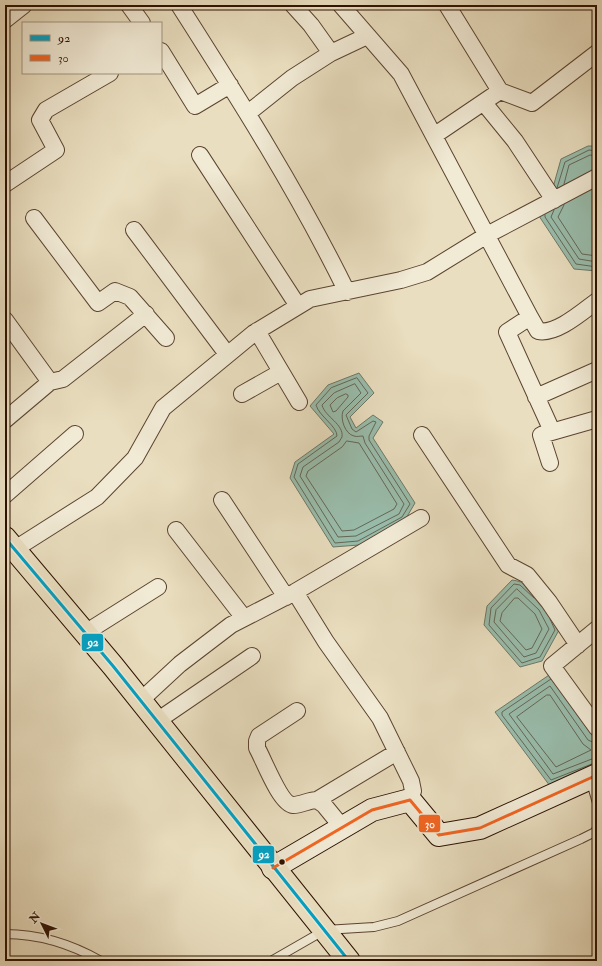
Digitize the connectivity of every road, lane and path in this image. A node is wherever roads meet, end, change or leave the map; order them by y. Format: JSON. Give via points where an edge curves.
{"nodes":[{"id":1,"x":24,"y":5,"type":"edge"},
{"id":2,"x":129,"y":5,"type":"edge"},
{"id":3,"x":179,"y":5,"type":"edge"},
{"id":4,"x":293,"y":5,"type":"edge"},
{"id":5,"x":341,"y":5,"type":"edge"},
{"id":6,"x":447,"y":5,"type":"edge"},
{"id":7,"x":5,"y":20,"type":"edge"},
{"id":8,"x":141,"y":22,"type":"edge"},
{"id":9,"x":367,"y":36,"type":"junction"},
{"id":10,"x":162,"y":53,"type":"edge"},
{"id":11,"x":331,"y":53,"type":"junction"},
{"id":12,"x":597,"y":53,"type":"edge"},
{"id":13,"x":108,"y":74,"type":"edge"},
{"id":14,"x":230,"y":85,"type":"junction"},
{"id":15,"x":500,"y":92,"type":"junction"},
{"id":16,"x":484,"y":103,"type":"junction"},
{"id":17,"x":248,"y":113,"type":"junction"},
{"id":18,"x":435,"y":135,"type":"junction"},
{"id":19,"x":200,"y":155,"type":"dead end"},
{"id":20,"x":597,"y":177,"type":"edge"},
{"id":21,"x":5,"y":184,"type":"edge"},
{"id":22,"x":554,"y":200,"type":"junction"},
{"id":23,"x":34,"y":218,"type":"dead end"},
{"id":24,"x":134,"y":230,"type":"dead end"},
{"id":25,"x":487,"y":235,"type":"junction"},
{"id":26,"x":347,"y":292,"type":"junction"},
{"id":27,"x":597,"y":301,"type":"edge"},
{"id":28,"x":298,"y":306,"type":"junction"},
{"id":29,"x":146,"y":314,"type":"junction"},
{"id":30,"x":530,"y":318,"type":"junction"},
{"id":31,"x":5,"y":320,"type":"edge"},
{"id":32,"x":257,"y":331,"type":"junction"},
{"id":33,"x":166,"y":338,"type":"dead end"},
{"id":34,"x":227,"y":354,"type":"junction"},
{"id":35,"x":597,"y":370,"type":"edge"},
{"id":36,"x":281,"y":372,"type":"junction"},
{"id":37,"x":50,"y":382,"type":"junction"},
{"id":38,"x":242,"y":394,"type":"dead end"},
{"id":39,"x":536,"y":397,"type":"junction"},
{"id":40,"x":299,"y":402,"type":"dead end"},
{"id":41,"x":597,"y":419,"type":"edge"},
{"id":42,"x":5,"y":420,"type":"edge"},
{"id":43,"x":552,"y":432,"type":"junction"},
{"id":44,"x":75,"y":434,"type":"dead end"},
{"id":45,"x":422,"y":435,"type":"dead end"},
{"id":46,"x":550,"y":463,"type":"dead end"},
{"id":47,"x":5,"y":495,"type":"edge"},
{"id":48,"x":222,"y":500,"type":"dead end"},
{"id":49,"x":421,"y":518,"type":"dead end"},
{"id":50,"x":176,"y":530,"type":"dead end"},
{"id":51,"x":10,"y":543,"type":"edge"},
{"id":52,"x":158,"y":587,"type":"dead end"},
{"id":53,"x":290,"y":594,"type":"junction"},
{"id":54,"x":244,"y":618,"type":"junction"},
{"id":55,"x":597,"y":629,"type":"edge"},
{"id":56,"x":85,"y":633,"type":"junction"},
{"id":57,"x":578,"y":645,"type":"junction"},
{"id":58,"x":252,"y":656,"type":"dead end"},
{"id":59,"x":140,"y":701,"type":"junction"},
{"id":60,"x":297,"y":711,"type":"dead end"},
{"id":61,"x":158,"y":721,"type":"junction"},
{"id":62,"x":596,"y":723,"type":"edge"},
{"id":63,"x":397,"y":752,"type":"junction"},
{"id":64,"x":593,"y":777,"type":"edge"},
{"id":65,"x":317,"y":800,"type":"junction"},
{"id":66,"x":410,"y":800,"type":"junction"},
{"id":67,"x":597,"y":802,"type":"edge"},
{"id":68,"x":342,"y":827,"type":"junction"},
{"id":69,"x":597,"y":828,"type":"edge"},
{"id":70,"x":273,"y":868,"type":"junction"},
{"id":71,"x":325,"y":930,"type":"junction"},
{"id":72,"x":5,"y":934,"type":"edge"},
{"id":73,"x":101,"y":961,"type":"edge"},
{"id":74,"x":270,"y":961,"type":"edge"},
{"id":75,"x":349,"y":961,"type":"edge"}],
"edges":[{"from":1,"to":7,"type":"street"},
{"from":2,"to":8,"type":"street"},
{"from":3,"to":14,"type":"street"},
{"from":4,"to":11,"type":"street"},
{"from":5,"to":9,"type":"street"},
{"from":6,"to":15,"type":"street"},
{"from":9,"to":11,"type":"street"},
{"from":9,"to":18,"type":"street","via":[[401,74]]},
{"from":10,"to":14,"type":"street","via":[[195,106]]},
{"from":11,"to":17,"type":"street","via":[[292,78]]},
{"from":12,"to":15,"type":"street","via":[[532,103]]},
{"from":13,"to":21,"type":"street","via":[[46,110],[40,120],[56,150]]},
{"from":14,"to":17,"type":"street"},
{"from":15,"to":16,"type":"street"},
{"from":16,"to":18,"type":"street"},
{"from":16,"to":22,"type":"street","via":[[515,141]]},
{"from":17,"to":26,"type":"street","via":[[320,236]]},
{"from":18,"to":25,"type":"street"},
{"from":19,"to":28,"type":"street"},
{"from":20,"to":22,"type":"street"},
{"from":22,"to":25,"type":"street"},
{"from":23,"to":29,"type":"street","via":[[98,303],[115,291],[130,297]]},
{"from":24,"to":34,"type":"street"},
{"from":25,"to":26,"type":"street","via":[[427,272]]},
{"from":25,"to":30,"type":"street"},
{"from":26,"to":28,"type":"street","via":[[310,299]]},
{"from":27,"to":30,"type":"street","via":[[555,330],[538,331]]},
{"from":28,"to":32,"type":"street"},
{"from":29,"to":33,"type":"street"},
{"from":29,"to":37,"type":"street","via":[[63,379]]},
{"from":30,"to":39,"type":"street","via":[[507,332]]},
{"from":31,"to":37,"type":"street"},
{"from":32,"to":34,"type":"street"},
{"from":32,"to":36,"type":"street"},
{"from":34,"to":51,"type":"street","via":[[163,408],[135,458],[97,497]]},
{"from":35,"to":39,"type":"street"},
{"from":36,"to":38,"type":"street"},
{"from":36,"to":40,"type":"street"},
{"from":37,"to":42,"type":"street"},
{"from":39,"to":43,"type":"street"},
{"from":41,"to":43,"type":"street"},
{"from":43,"to":46,"type":"street","via":[[541,435]]},
{"from":44,"to":47,"type":"street"},
{"from":45,"to":57,"type":"street","via":[[508,565],[527,575]]},
{"from":48,"to":53,"type":"street"},
{"from":49,"to":53,"type":"street"},
{"from":50,"to":54,"type":"street"},
{"from":51,"to":56,"type":"main road"},
{"from":52,"to":56,"type":"street"},
{"from":53,"to":54,"type":"street"},
{"from":53,"to":63,"type":"street","via":[[380,718]]},
{"from":54,"to":59,"type":"street","via":[[180,664]]},
{"from":55,"to":57,"type":"street"},
{"from":56,"to":59,"type":"main road"},
{"from":57,"to":62,"type":"street","via":[[552,666]]},
{"from":58,"to":61,"type":"street"},
{"from":59,"to":61,"type":"main road"},
{"from":60,"to":65,"type":"street","via":[[259,736],[257,748],[276,787],[288,803],[293,805]]},
{"from":61,"to":70,"type":"main road"},
{"from":63,"to":65,"type":"street"},
{"from":63,"to":66,"type":"street","via":[[412,781],[413,791]]},
{"from":64,"to":66,"type":"street","via":[[480,828],[439,836]]},
{"from":64,"to":67,"type":"lane"},
{"from":65,"to":68,"type":"street"},
{"from":66,"to":68,"type":"street","via":[[372,810]]},
{"from":68,"to":70,"type":"street"},
{"from":69,"to":71,"type":"lane","via":[[595,832],[581,839],[398,920],[374,927]]},
{"from":70,"to":71,"type":"main road"},
{"from":71,"to":74,"type":"lane"},
{"from":71,"to":75,"type":"main road"},
{"from":72,"to":73,"type":"lane","via":[[55,940]]}]}
